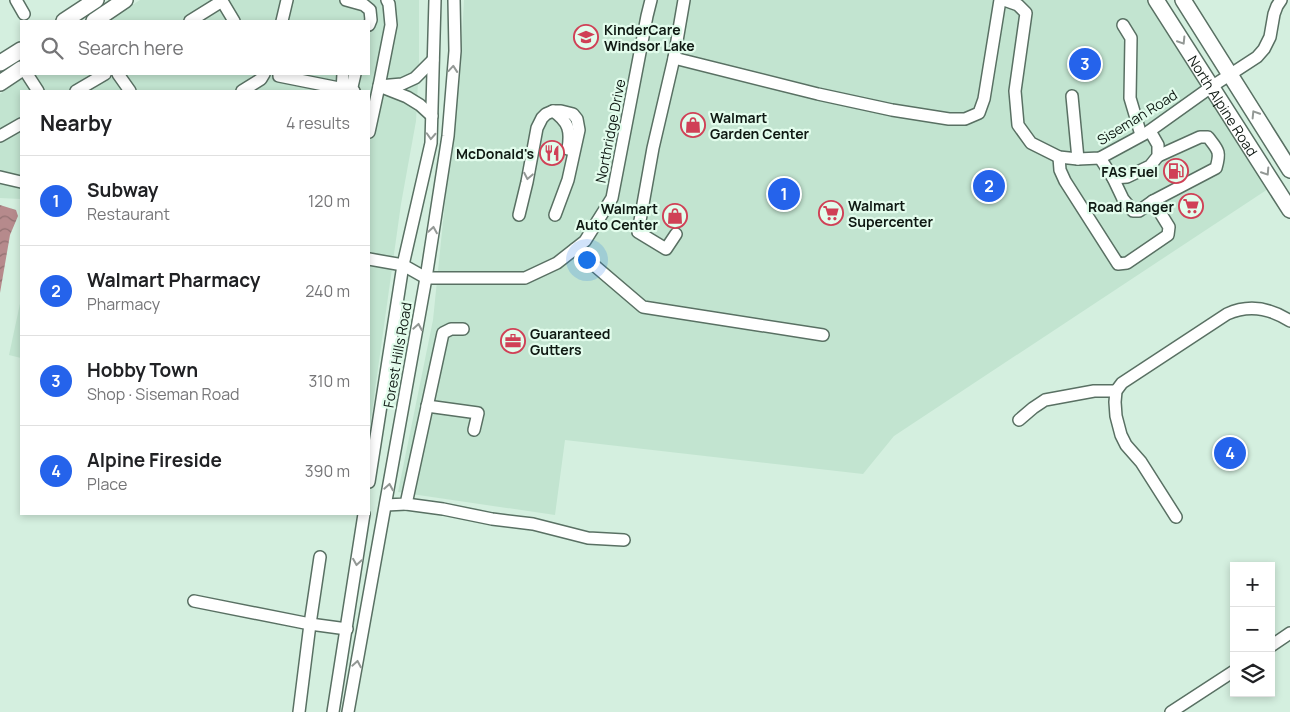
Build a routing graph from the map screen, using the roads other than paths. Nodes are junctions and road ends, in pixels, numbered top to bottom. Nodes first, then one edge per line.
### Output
1 (16, 0) edge
2 (96, 0) edge
3 (125, 0) edge
4 (222, 0) edge
5 (287, 0) edge
6 (346, 0) edge
7 (387, 0) edge
8 (436, 0) edge
9 (454, 0) edge
10 (651, 0) edge
11 (684, 0) edge
12 (1000, 0) edge
13 (1004, 0) edge
14 (1156, 0) edge
15 (1183, 0) edge
16 (1281, 0) edge
17 (24, 14) dead end
18 (66, 20) edge
19 (95, 20) edge
20 (192, 20) edge
21 (233, 20) edge
22 (282, 20) edge
23 (370, 20) edge
24 (1123, 24) dead end
25 (20, 51) edge
26 (674, 58) junction
27 (434, 60) junction
28 (0, 63) edge
29 (20, 70) edge
30 (28, 75) edge
31 (103, 75) edge
32 (119, 75) edge
33 (263, 75) edge
34 (279, 75) edge
35 (343, 75) edge
36 (354, 75) edge
37 (1230, 76) junction
38 (0, 83) edge
39 (1211, 87) junction
40 (37, 90) edge
41 (78, 90) edge
42 (129, 90) edge
43 (244, 90) edge
44 (347, 90) edge
45 (375, 93) edge
46 (1072, 96) dead end
47 (432, 116) junction
48 (20, 125) edge
49 (370, 126) edge
50 (1145, 133) junction
51 (0, 136) edge
52 (1158, 156) junction
53 (1059, 157) junction
54 (1100, 158) junction
55 (1078, 159) junction
56 (1290, 170) edge
57 (0, 177) edge
58 (1113, 178) junction
59 (20, 182) edge
60 (1153, 201) junction
61 (1290, 210) edge
62 (555, 214) dead end
63 (519, 216) dead end
64 (676, 234) dead end
65 (575, 249) junction
66 (370, 258) edge
67 (403, 265) junction
68 (426, 278) junction
69 (1290, 321) edge
70 (463, 329) dead end
71 (823, 334) dead end
72 (1116, 391) junction
73 (427, 406) junction
74 (1020, 420) dead end
75 (474, 430) dead end
76 (370, 476) edge
77 (406, 504) junction
78 (386, 505) junction
79 (364, 515) edge
80 (1176, 517) dead end
81 (624, 540) dead end
82 (320, 557) dead end
83 (194, 601) dead end
84 (310, 624) junction
85 (347, 629) junction
86 (1290, 634) edge
87 (1275, 643) edge
88 (1230, 674) edge
89 (299, 712) edge
90 (333, 712) edge
91 (348, 712) edge
92 (1171, 712) edge

1 - 17 street
2 - 18 main road
3 - 19 main road
4 - 20 street
4 - 21 street
5 - 22 street
6 - 23 street
7 - 45 street
8 - 27 street, Forest Hills Road
68 -> 9 street, Forest Hills Road
10 - 65 street, Northridge Drive
11 - 26 street
12 - 26 street
13 - 53 street, Siseman Road
14 -> 39 main road, North Alpine Road
15 - 37 main road, North Alpine Road
16 - 37 street, Siseman Road
24 - 50 street
25 - 28 main road
26 - 64 street
27 - 45 street
27 - 47 street, Forest Hills Road
29 - 38 main road
30 - 40 street
31 - 41 street
32 - 42 street
33 - 43 street
34 - 44 street
35 - 44 street
36 - 44 street
37 - 39 street, Siseman Road
56 -> 37 main road, North Alpine Road
39 - 50 street, Siseman Road
39 -> 61 main road, North Alpine Road
45 - 47 street
45 - 49 street
46 - 55 street
47 -> 67 street, Forest Hills Road
48 - 51 street
50 - 52 street
50 - 54 street, Siseman Road
52 - 58 street
52 - 60 street
53 - 55 street, Siseman Road
53 - 60 street
54 - 55 street, Siseman Road
54 - 58 street
57 - 59 street
58 - 60 street
62 -> 63 street
65 - 68 street, Northridge Drive
65 - 71 street
66 - 67 street
67 - 68 street
67 - 76 street, Forest Hills Road
78 -> 68 street, Forest Hills Road
69 - 72 street
70 - 73 street
72 - 74 street
72 - 80 street
73 - 75 street
73 - 77 street
77 - 78 street
77 - 81 street
91 -> 78 street, Forest Hills Road
79 -> 85 street
82 - 84 street
83 - 84 street
84 - 85 street
84 - 89 street
85 - 90 street
86 - 87 street
88 - 92 street

